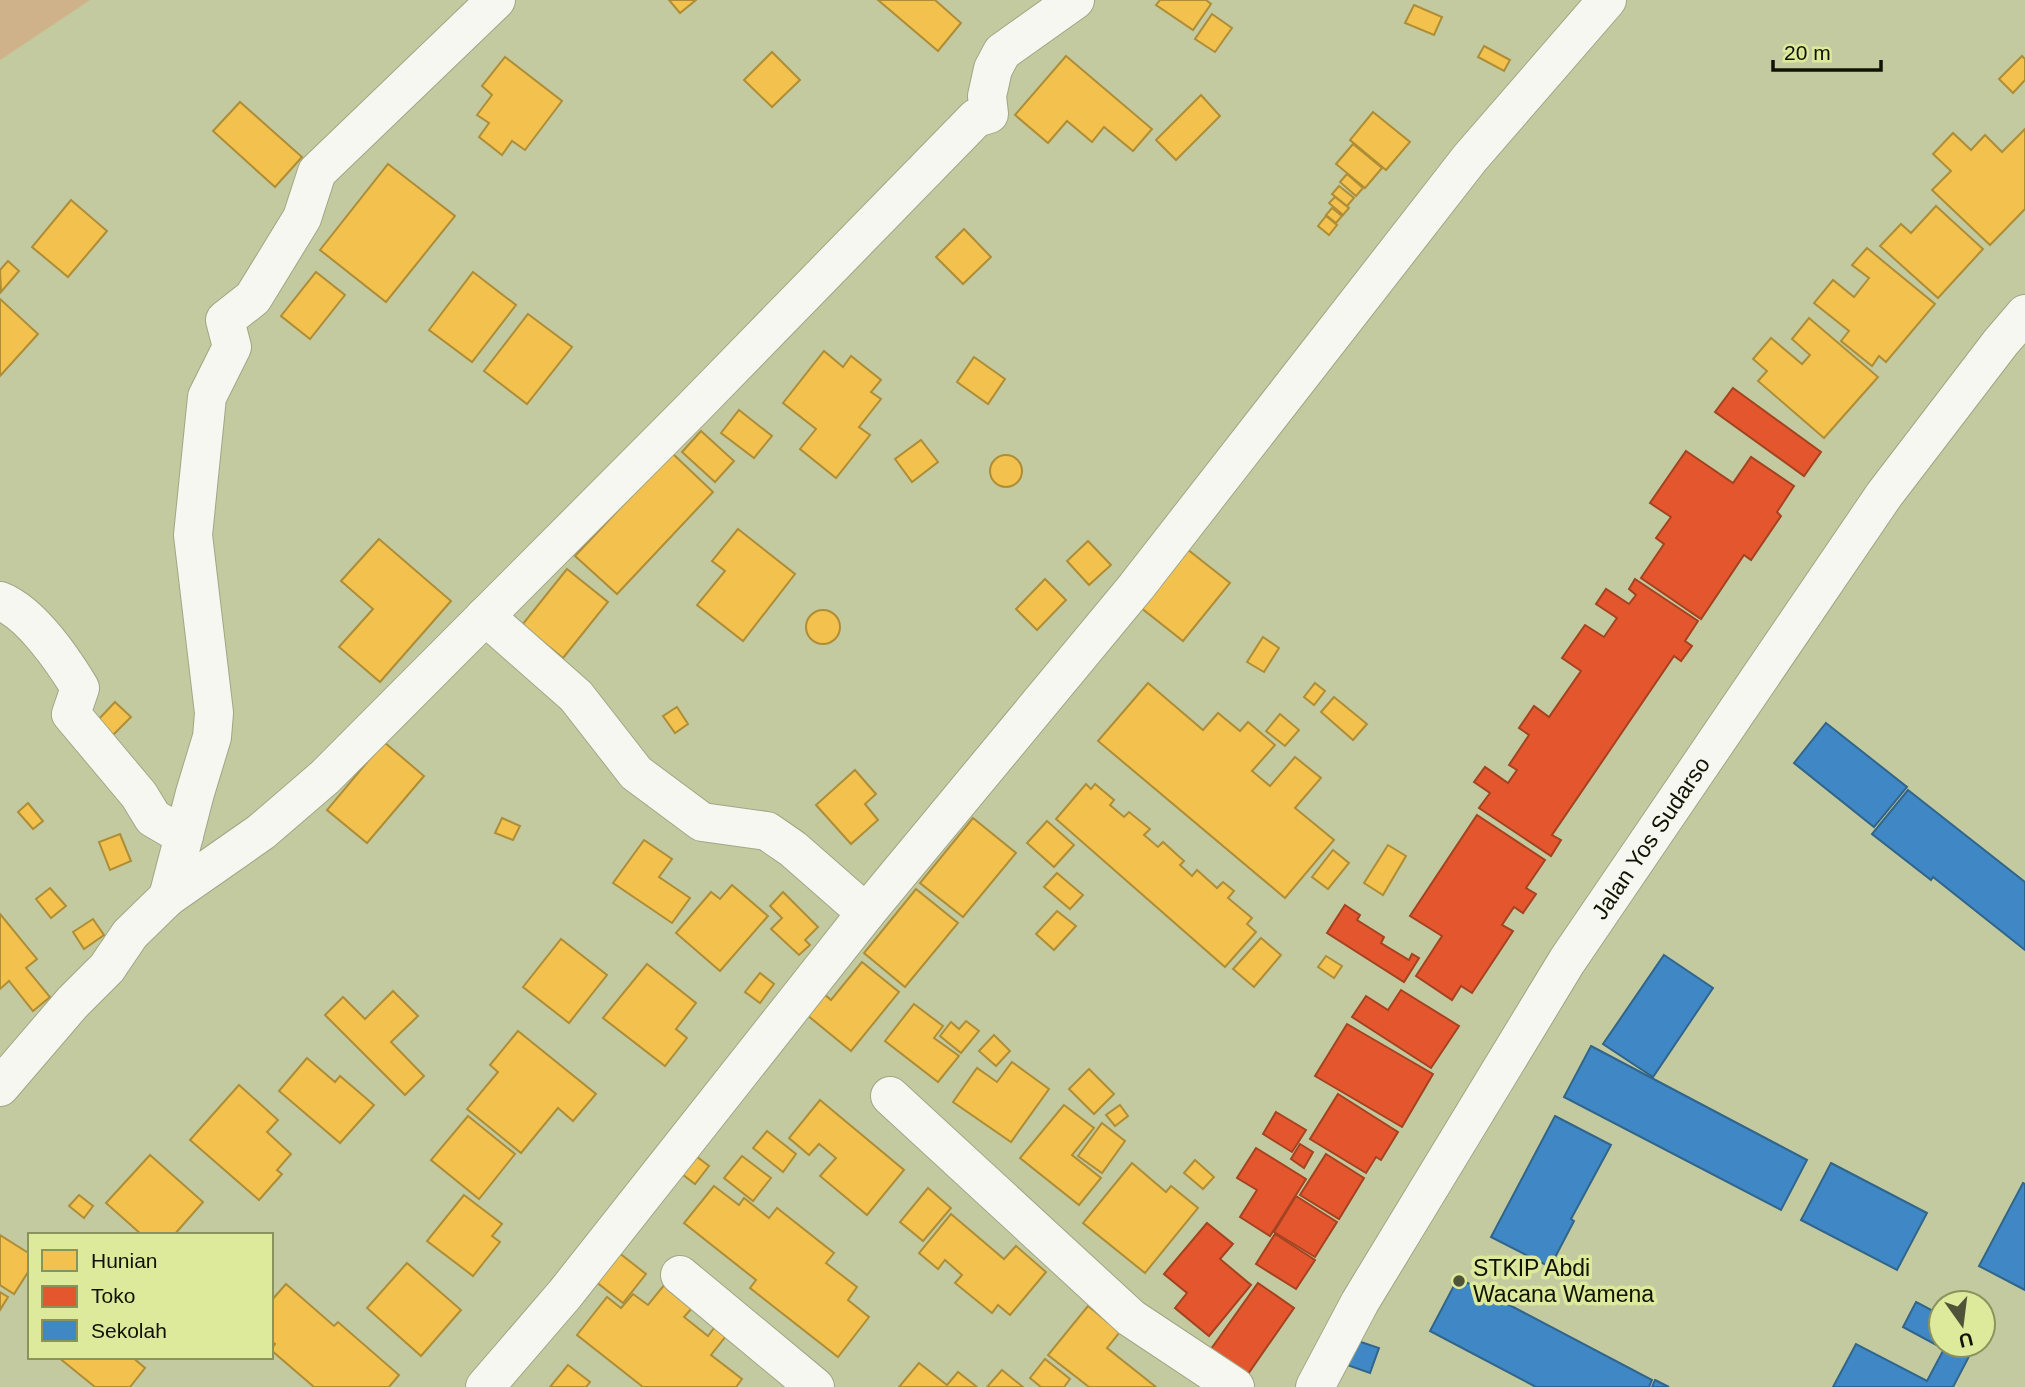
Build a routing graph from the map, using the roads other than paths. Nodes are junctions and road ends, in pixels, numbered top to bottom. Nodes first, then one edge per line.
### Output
1 (496, 0) edge
2 (1075, 0) edge
3 (1606, 0) edge
4 (2025, 314) edge
5 (0, 601) edge
6 (485, 616) junction
7 (184, 836) junction
8 (168, 897) junction
9 (866, 914) junction
10 (0, 1087) edge
11 (890, 1096) dead end
12 (680, 1275) dead end
13 (485, 1387) edge
14 (815, 1387) edge
15 (1236, 1387) edge
16 (1315, 1387) edge

1 - 7 street
2 - 6 street
3 - 9 street
4 - 16 street, Jalan Yos Sudarso
5 - 7 street
6 - 8 street
6 - 9 street
7 - 8 street
8 - 10 street
9 - 13 street
11 - 15 street
12 - 14 street

